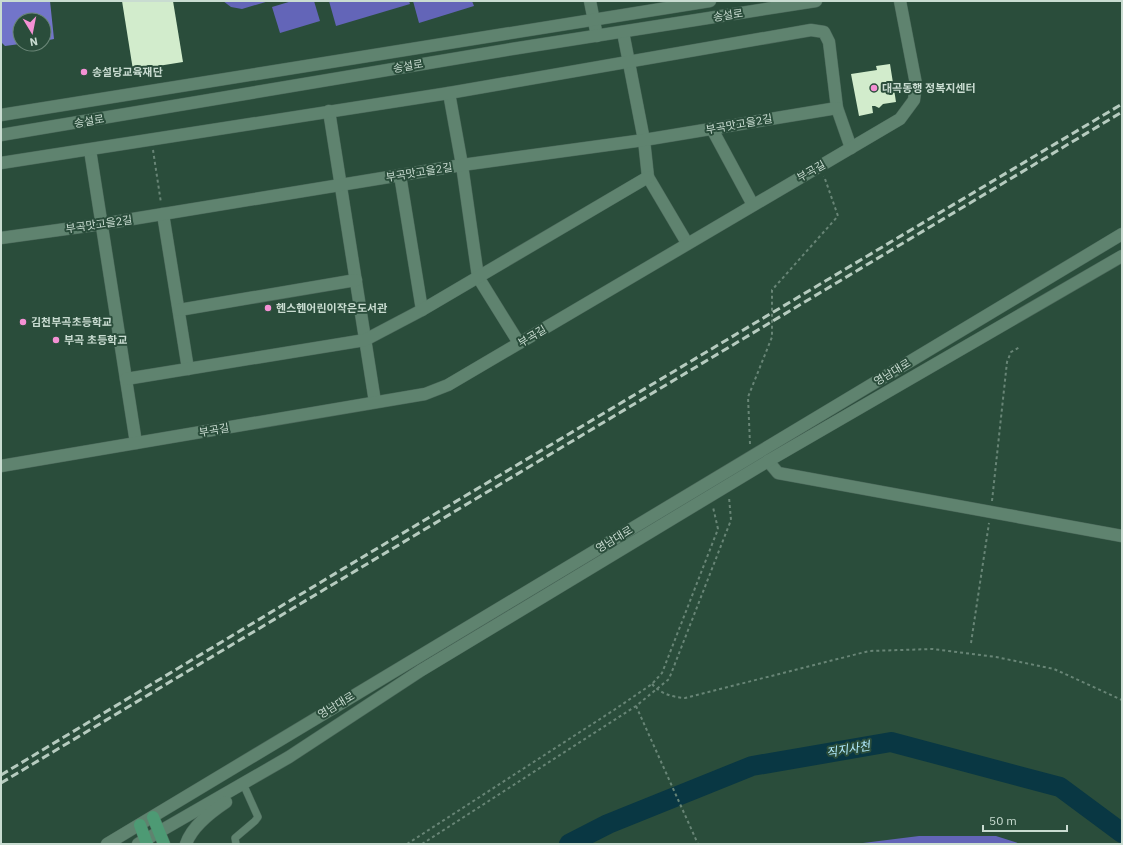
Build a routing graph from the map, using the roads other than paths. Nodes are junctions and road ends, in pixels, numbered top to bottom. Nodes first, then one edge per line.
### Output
1 (590, 1) edge
2 (710, 1) edge
3 (816, 1) edge
4 (900, 1) edge
5 (594, 19) junction
6 (622, 32) junction
7 (597, 36) junction
8 (628, 62) junction
9 (449, 93) junction
10 (837, 108) junction
11 (329, 111) junction
12 (1, 115) edge
13 (712, 129) junction
14 (1, 135) edge
15 (644, 140) junction
16 (851, 148) junction
17 (90, 150) junction
18 (1, 163) edge
19 (462, 165) junction
20 (400, 175) junction
21 (648, 177) junction
22 (341, 184) junction
23 (753, 205) junction
24 (163, 214) junction
25 (102, 224) junction
26 (1122, 234) edge
27 (1, 238) edge
28 (687, 243) junction
29 (1122, 256) edge
30 (478, 277) junction
31 (356, 280) junction
32 (179, 310) junction
33 (422, 310) junction
34 (365, 340) junction
35 (519, 343) junction
36 (188, 369) junction
37 (126, 379) junction
38 (375, 402) junction
39 (136, 443) junction
40 (768, 461) junction
41 (1, 466) edge
42 (1122, 536) edge
43 (289, 758) junction
44 (245, 788) junction
45 (154, 817) junction
46 (140, 825) junction
47 (159, 832) junction
48 (144, 842) edge
49 (107, 844) edge
50 (164, 844) edge
51 (186, 844) edge
52 (236, 844) edge

1 - 5 street
2 - 5 street, 송설로
3 - 6 street, 송설로
4 - 16 street, 부곡길
5 - 7 street
5 - 12 street, 송설로
6 - 7 street, 송설로
6 - 8 street
7 - 14 street, 송설로
8 - 9 street
8 - 10 street
8 - 15 street
9 - 11 street
9 - 19 street
10 - 13 street, 부곡맛고을2길
10 - 16 street
11 - 17 street
11 - 22 street
13 - 15 street, 부곡맛고을2길
13 - 23 street
15 - 19 street, 부곡맛고을2길
15 - 21 street
16 - 23 street, 부곡길
17 - 18 street
17 - 25 street
19 - 20 street, 부곡맛고을2길
19 - 30 street
20 - 22 street, 부곡맛고을2길
20 - 33 street
21 - 28 street
21 - 30 street
22 - 24 street, 부곡맛고을2길
22 - 31 street
23 - 28 street, 부곡길
24 - 25 street, 부곡맛고을2길
24 - 32 street
25 - 27 street, 부곡맛고을2길
25 - 37 street
26 - 45 street, 영남대로
28 - 35 street, 부곡길
29 - 40 street, 영남대로
30 - 33 street
30 - 35 street
31 - 32 street
31 - 34 street
32 - 36 street
33 - 34 street
34 - 36 street
34 - 38 street
35 - 38 street, 부곡길
36 - 37 street
37 - 39 street
38 - 39 street, 부곡길
39 - 41 street, 부곡길
40 - 42 street
40 - 43 street, 영남대로
43 - 44 street
43 - 47 street, 영남대로
44 - 51 street
44 - 52 lane
45 - 46 street, 영남대로
45 - 47 highway
46 - 48 highway
46 - 49 street, 영남대로
47 - 48 street, 영남대로
47 - 50 highway

